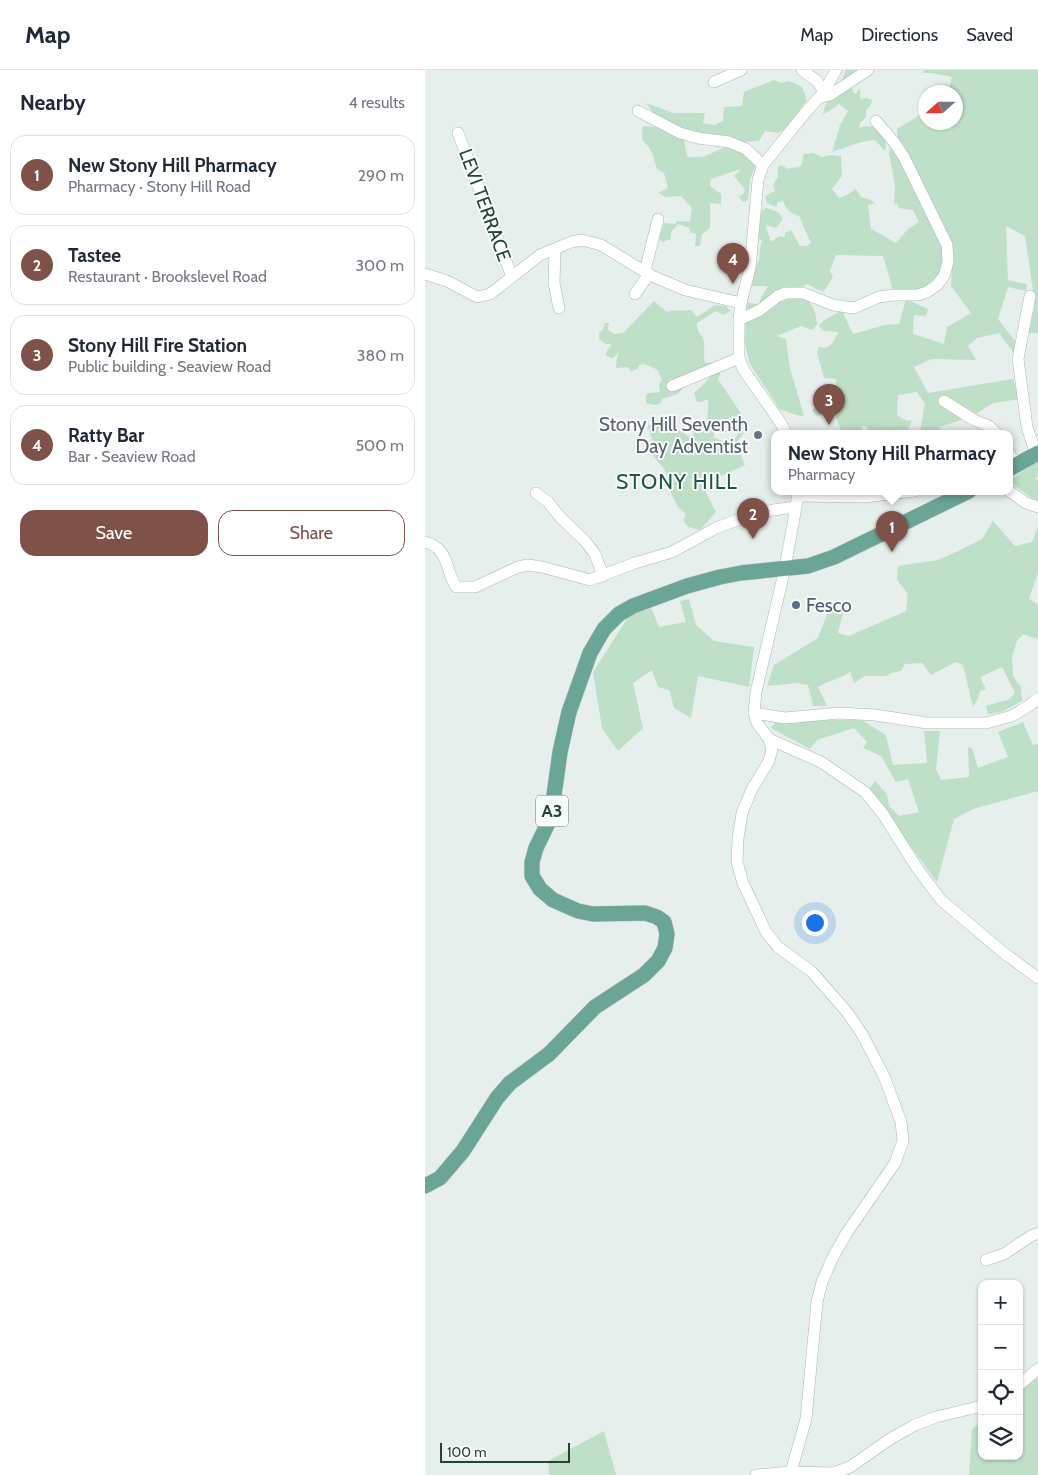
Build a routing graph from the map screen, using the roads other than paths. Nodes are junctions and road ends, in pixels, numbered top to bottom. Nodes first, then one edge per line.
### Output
1 (741, 70) edge
2 (802, 70) edge
3 (836, 70) edge
4 (868, 70) edge
5 (714, 82) dead end
6 (821, 95) junction
7 (638, 111) dead end
8 (876, 121) dead end
9 (458, 133) dead end
10 (763, 165) junction
11 (658, 219) dead end
12 (555, 249) junction
13 (647, 273) junction
14 (425, 274) edge
15 (512, 277) junction
16 (635, 294) dead end
17 (1030, 296) dead end
18 (741, 303) junction
19 (559, 308) dead end
20 (739, 320) junction
21 (739, 358) junction
22 (673, 386) dead end
23 (944, 401) dead end
24 (784, 430) edge
25 (993, 430) edge
26 (1037, 453) edge
27 (1013, 462) edge
28 (536, 493) dead end
29 (1013, 493) edge
30 (881, 495) edge
31 (961, 495) edge
32 (797, 498) edge
33 (1038, 506) edge
34 (425, 542) edge
35 (785, 568) junction
36 (603, 576) junction
37 (1038, 698) edge
38 (753, 713) junction
39 (769, 739) junction
40 (1038, 978) edge
41 (425, 1186) edge
42 (1038, 1233) edge
43 (986, 1260) dead end
44 (1038, 1369) edge
45 (1023, 1382) edge
46 (978, 1407) edge
47 (786, 1473) edge
48 (756, 1475) edge

1 - 5 street
2 - 6 street
3 - 6 street
4 - 6 street
6 - 10 street
7 - 10 street
8 - 20 street
9 - 15 street, LEVI TERRACE
10 - 18 street
11 - 13 street
12 - 13 street
12 - 15 street
12 - 19 street
13 - 16 street
13 - 18 street
14 - 15 street
17 - 26 street
18 - 20 street
20 - 21 street
21 - 22 street
21 - 24 street
23 - 25 street
26 - 27 main road
28 - 36 street
29 - 33 street
30 - 32 street
31 - 35 main road, A3
32 - 35 street
32 - 36 street
34 - 36 street
35 - 38 street
35 - 41 main road, A3
37 - 38 street
38 - 39 street
39 - 40 street
39 - 47 street
42 - 43 street
44 - 45 street
46 - 47 street
47 - 48 street

